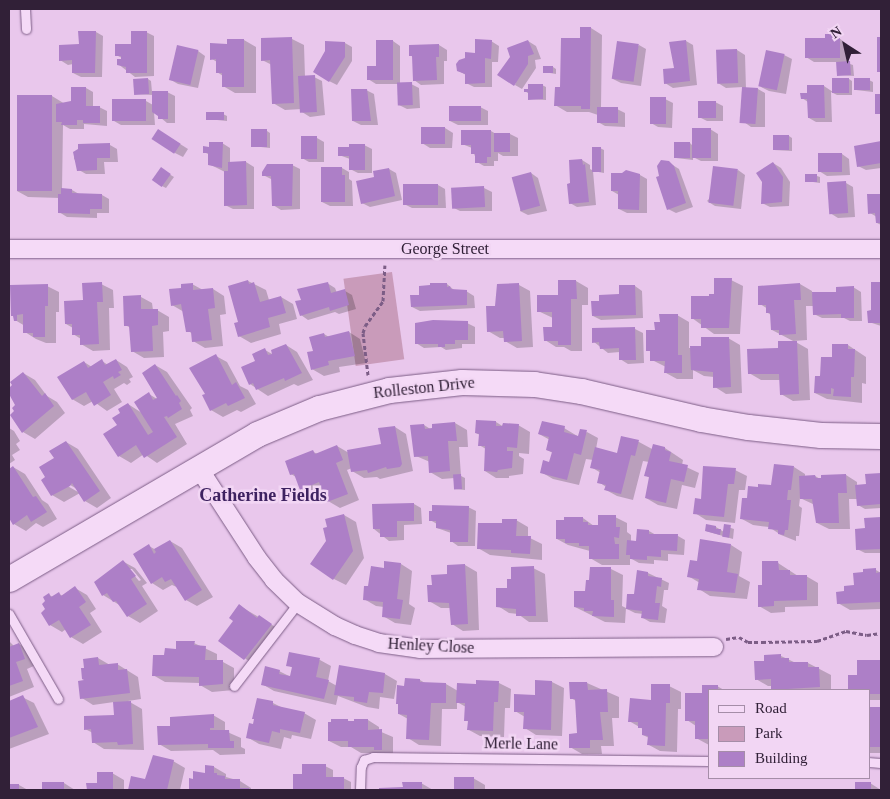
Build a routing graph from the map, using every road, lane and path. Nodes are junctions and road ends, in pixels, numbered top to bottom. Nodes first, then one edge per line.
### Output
1 (25, 9) edge
2 (26, 29) dead end
3 (385, 248) junction
4 (881, 248) edge
5 (9, 249) edge
6 (368, 375) dead end
7 (881, 436) edge
8 (198, 467) junction
9 (9, 579) edge
10 (298, 603) junction
11 (9, 614) edge
12 (881, 633) edge
13 (720, 643) joint
14 (234, 686) dead end
15 (58, 699) dead end
16 (708, 761) edge
17 (360, 790) edge

1 - 2 lane
3 - 4 street, George Street
3 - 5 street, George Street
3 - 6 path
7 - 8 main road, Rolleston Drive
8 - 9 main road, Rolleston Drive
8 - 10 street, Henley Close
10 - 13 street, Henley Close
10 - 14 lane
11 - 15 lane
12 - 13 path
16 - 17 lane, Merle Lane

